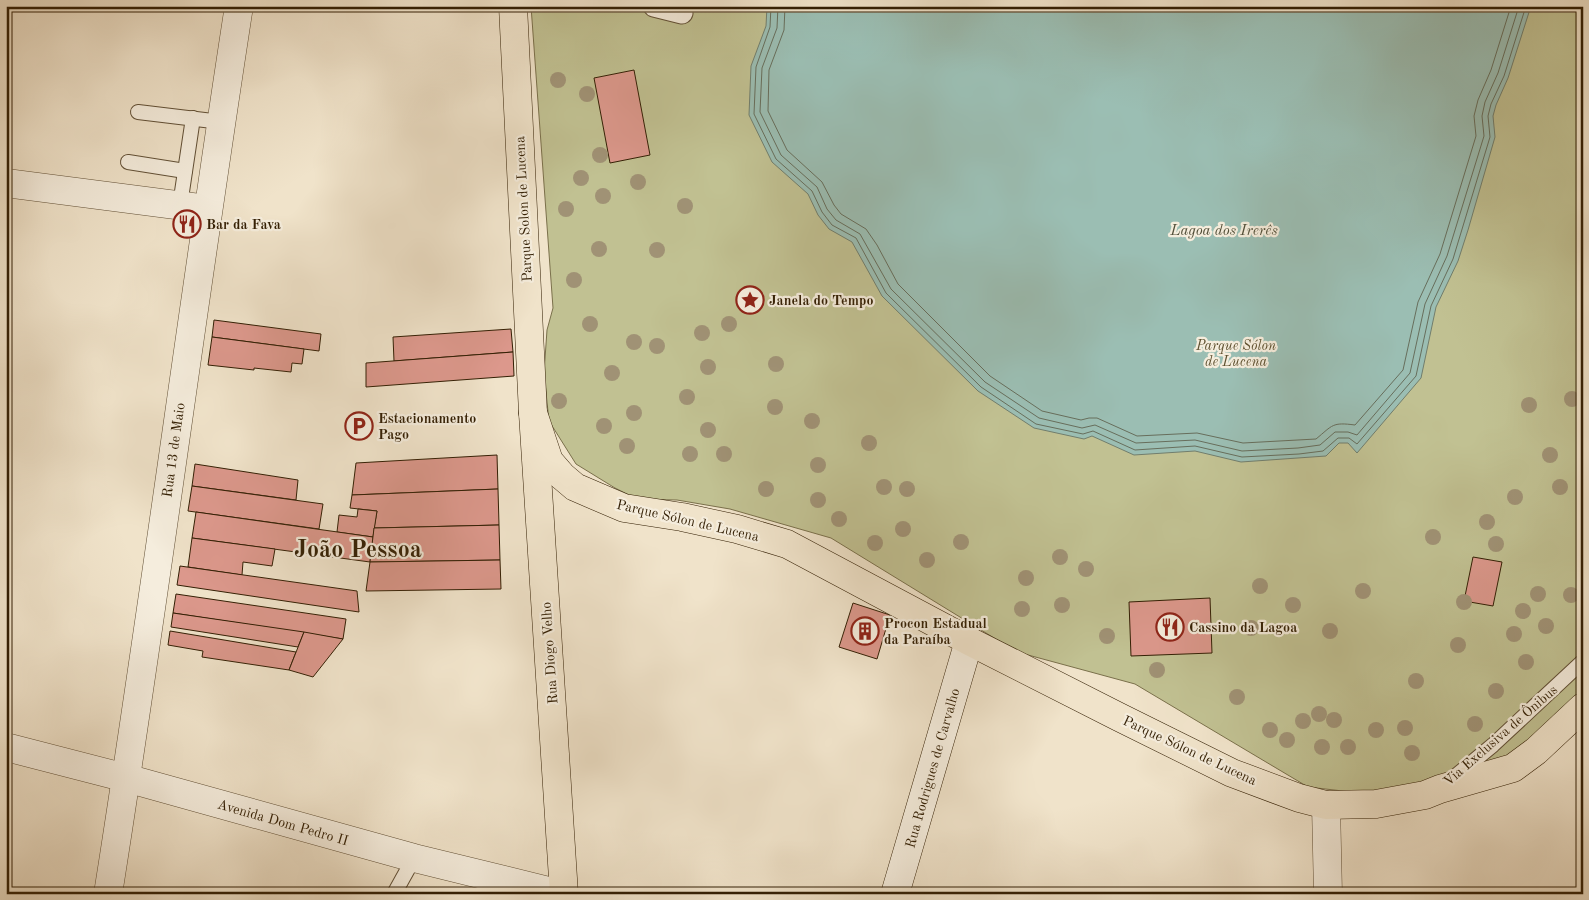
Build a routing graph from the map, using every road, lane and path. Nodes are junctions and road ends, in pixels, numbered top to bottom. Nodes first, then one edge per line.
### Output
1 (239, 6) edge
2 (513, 6) edge
3 (654, 6) edge
4 (682, 13) dead end
5 (138, 112) dead end
6 (193, 118) junction
7 (221, 122) junction
8 (128, 162) dead end
9 (185, 171) junction
10 (6, 183) edge
11 (180, 205) junction
12 (208, 208) junction
13 (533, 412) junction
14 (969, 641) junction
15 (1583, 661) edge
16 (1583, 707) edge
17 (6, 747) edge
18 (126, 778) junction
19 (1440, 789) junction
20 (1326, 805) junction
21 (414, 858) junction
22 (108, 894) edge
23 (394, 894) edge
24 (563, 894) edge
25 (894, 894) edge
26 (1328, 894) edge

1 - 7 street, Rua 13 de Maio
2 - 13 main road, Parque Solon de Lucena
3 - 4 street
5 - 6 lane
6 - 7 lane
6 - 9 lane
7 - 12 street, Rua 13 de Maio
8 - 9 lane
9 - 11 lane
10 - 11 street
11 - 12 street
12 - 18 street, Rua 13 de Maio
13 - 14 main road, Parque Sólon de Lucena
13 - 24 main road, Rua Diogo Velho
14 - 20 main road, Parque Sólon de Lucena
14 - 25 street, Rua Rodrigues de Carvalho
15 - 19 lane, Via Exclusiva de Ônibus
16 - 19 main road, Parque Sólon de Lucena
17 - 18 street, Avenida Dom Pedro II
18 - 21 street, Avenida Dom Pedro II
18 - 22 street, Rua 13 de Maio
19 - 20 main road, Parque Sólon de Lucena
20 - 26 street
21 - 23 lane
21 - 24 street, Avenida Dom Pedro II

